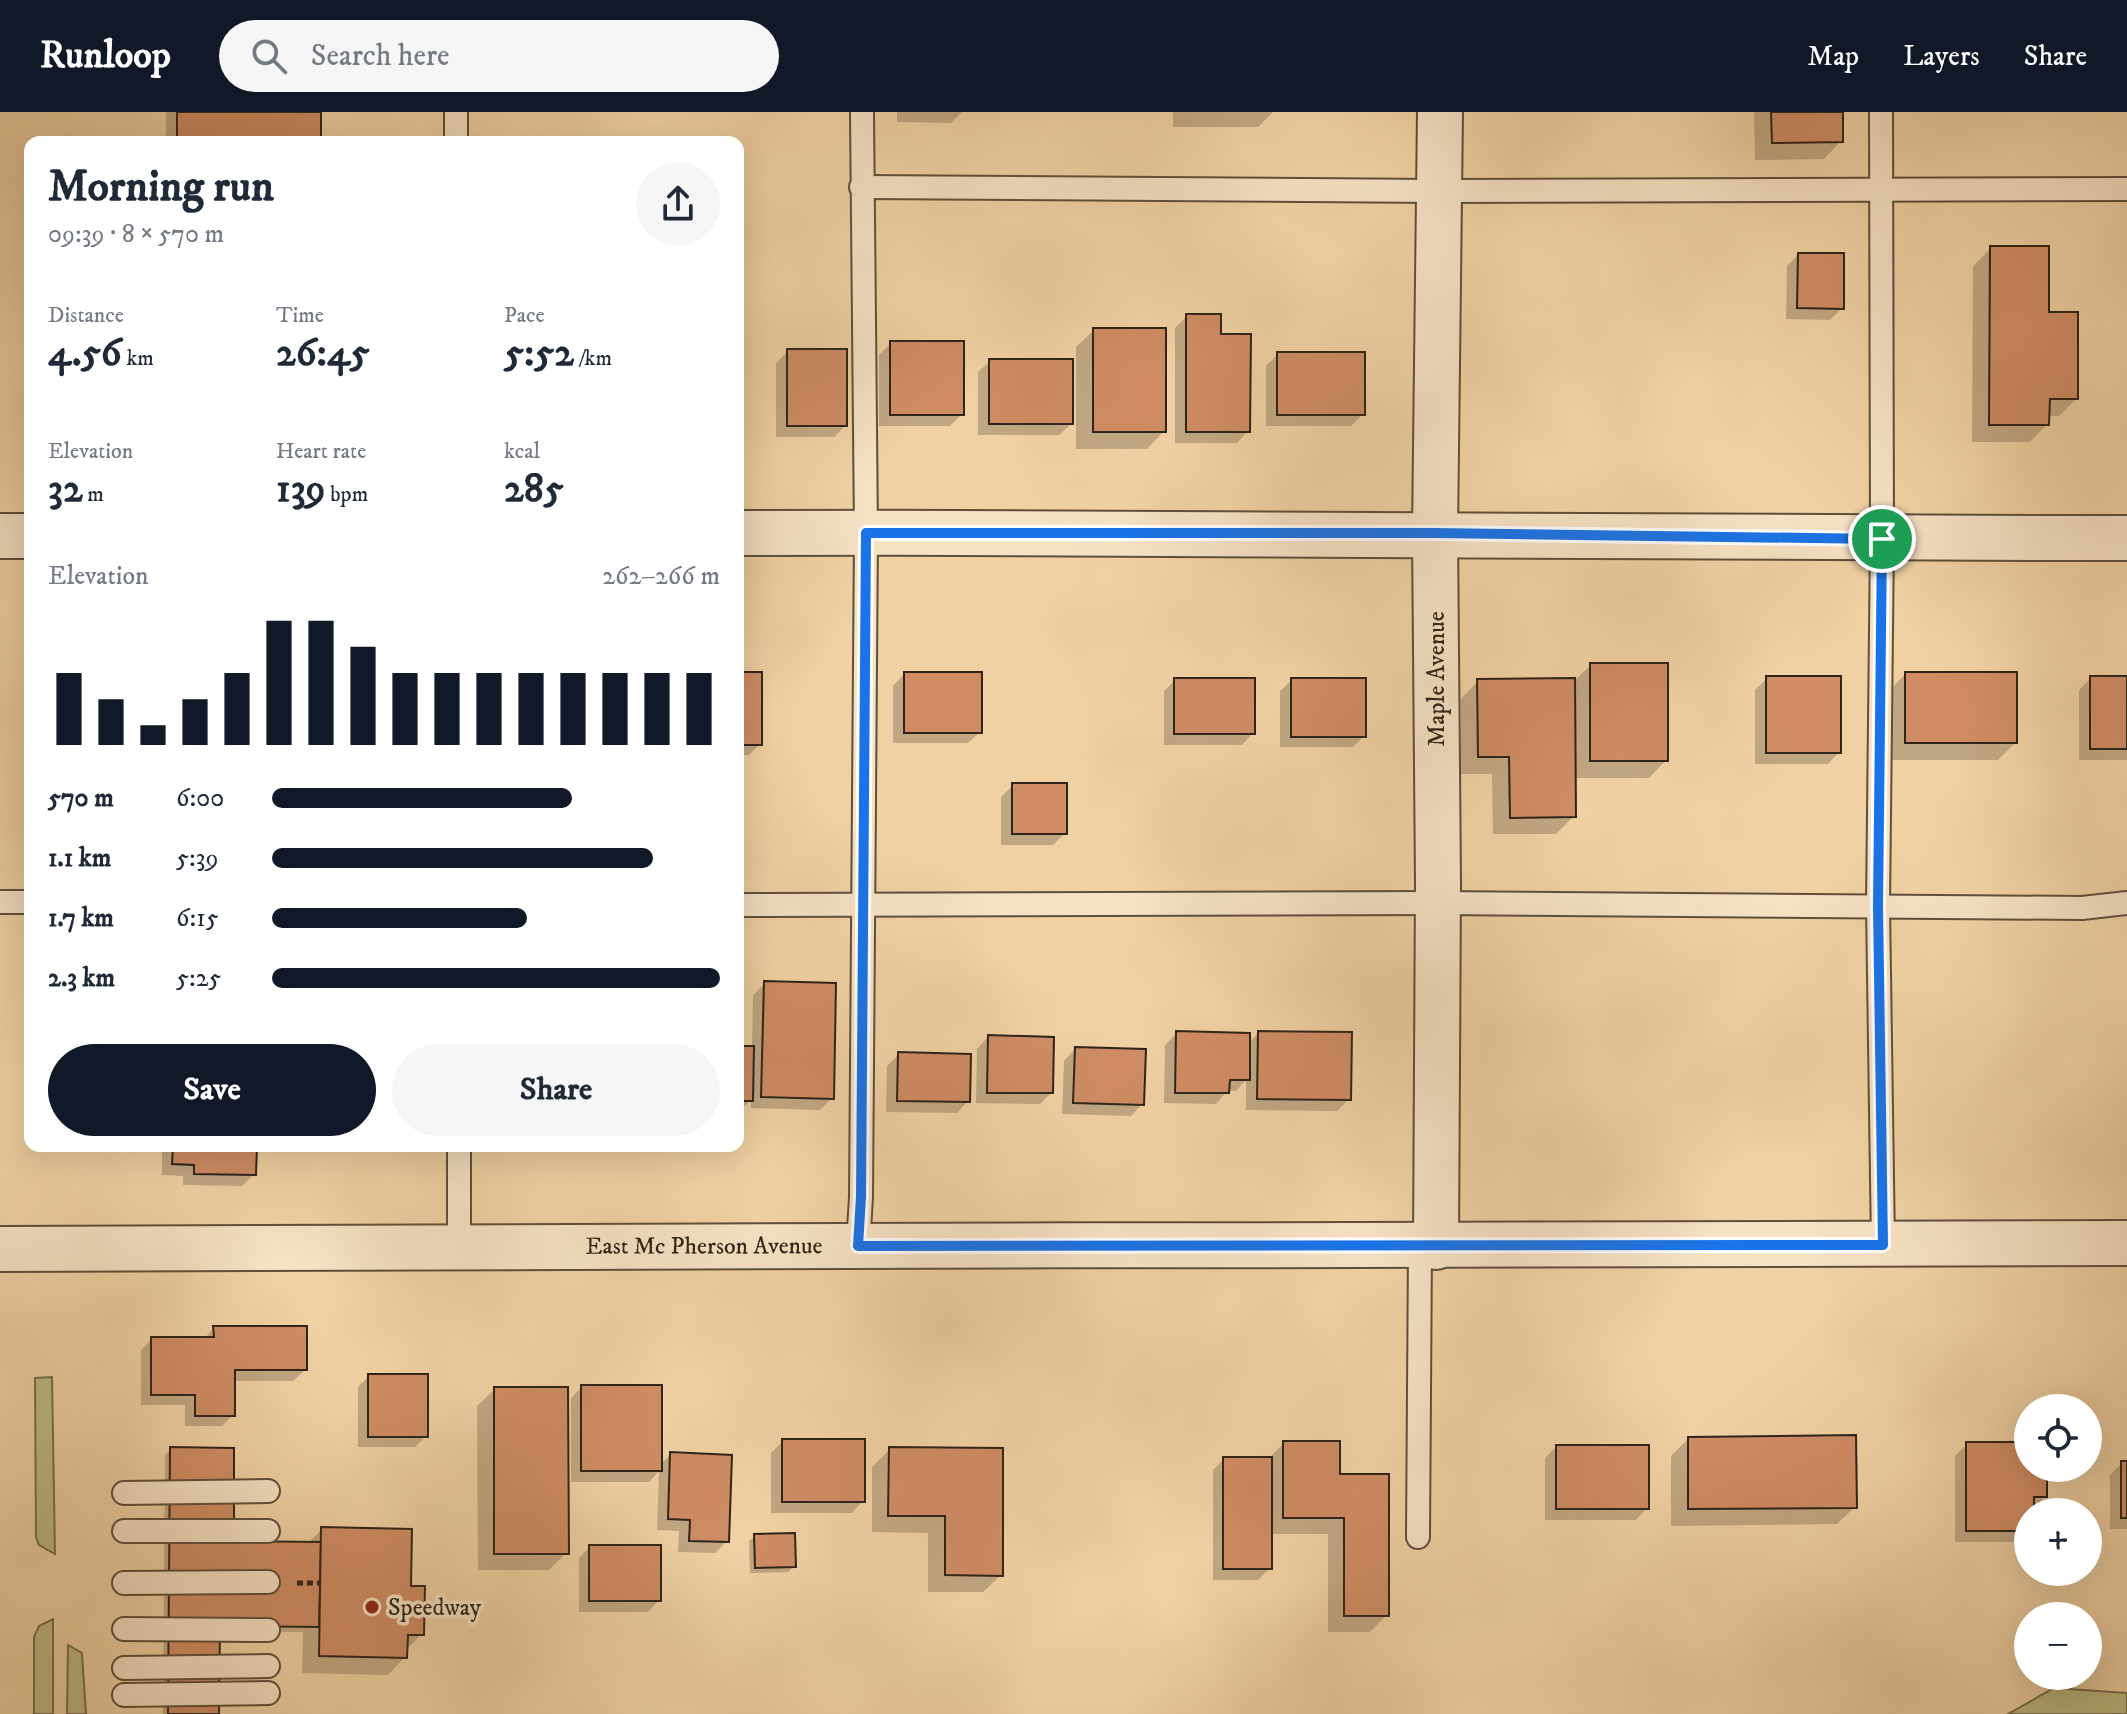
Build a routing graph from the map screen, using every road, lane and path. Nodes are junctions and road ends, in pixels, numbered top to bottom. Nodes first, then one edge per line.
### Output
1 (456, 112) edge
2 (862, 112) edge
3 (1440, 112) edge
4 (1881, 112) edge
5 (456, 136) edge
6 (861, 187) junction
7 (1882, 189) junction
8 (2127, 189) edge
9 (1439, 191) junction
10 (744, 533) edge
11 (866, 533) junction
12 (1435, 533) junction
13 (0, 536) edge
14 (24, 536) edge
15 (2127, 538) edge
16 (1882, 539) junction
17 (0, 902) edge
18 (24, 902) edge
19 (1438, 903) junction
20 (2127, 903) edge
21 (863, 904) junction
22 (744, 905) edge
23 (1878, 906) junction
24 (459, 1152) edge
25 (2127, 1243) edge
26 (459, 1245) junction
27 (1883, 1245) junction
28 (858, 1246) junction
29 (1428, 1247) junction
30 (0, 1249) edge
31 (268, 1491) dead end
32 (124, 1493) dead end
33 (124, 1531) dead end
34 (268, 1531) dead end
35 (1418, 1537) dead end
36 (268, 1582) dead end
37 (124, 1583) dead end
38 (124, 1629) dead end
39 (268, 1630) dead end
40 (268, 1666) dead end
41 (124, 1668) dead end
42 (268, 1693) dead end
43 (124, 1695) dead end

1 - 5 lane
2 - 6 lane
3 - 9 street, Maple Avenue
4 - 7 lane
6 - 9 lane
6 - 11 lane
7 - 8 lane
7 - 9 lane
7 - 16 lane
9 - 12 street, Maple Avenue
10 - 11 street
11 - 12 street
11 - 21 lane
12 - 16 street
12 - 19 street, Maple Avenue
13 - 14 street
15 - 16 street
16 - 23 lane
17 - 18 lane
19 - 21 lane
19 - 23 lane
19 - 29 street, Maple Avenue
20 - 23 lane
21 - 22 lane
21 - 28 lane
23 - 27 lane
24 - 26 lane
25 - 27 street, East Mc Pherson Avenue
26 - 28 street, East Mc Pherson Avenue
26 - 30 street, East Mc Pherson Avenue
27 - 29 street, East Mc Pherson Avenue
28 - 29 street, East Mc Pherson Avenue
29 - 35 lane
31 - 32 lane
33 - 34 lane
36 - 37 lane
38 - 39 lane
40 - 41 lane
42 - 43 lane

